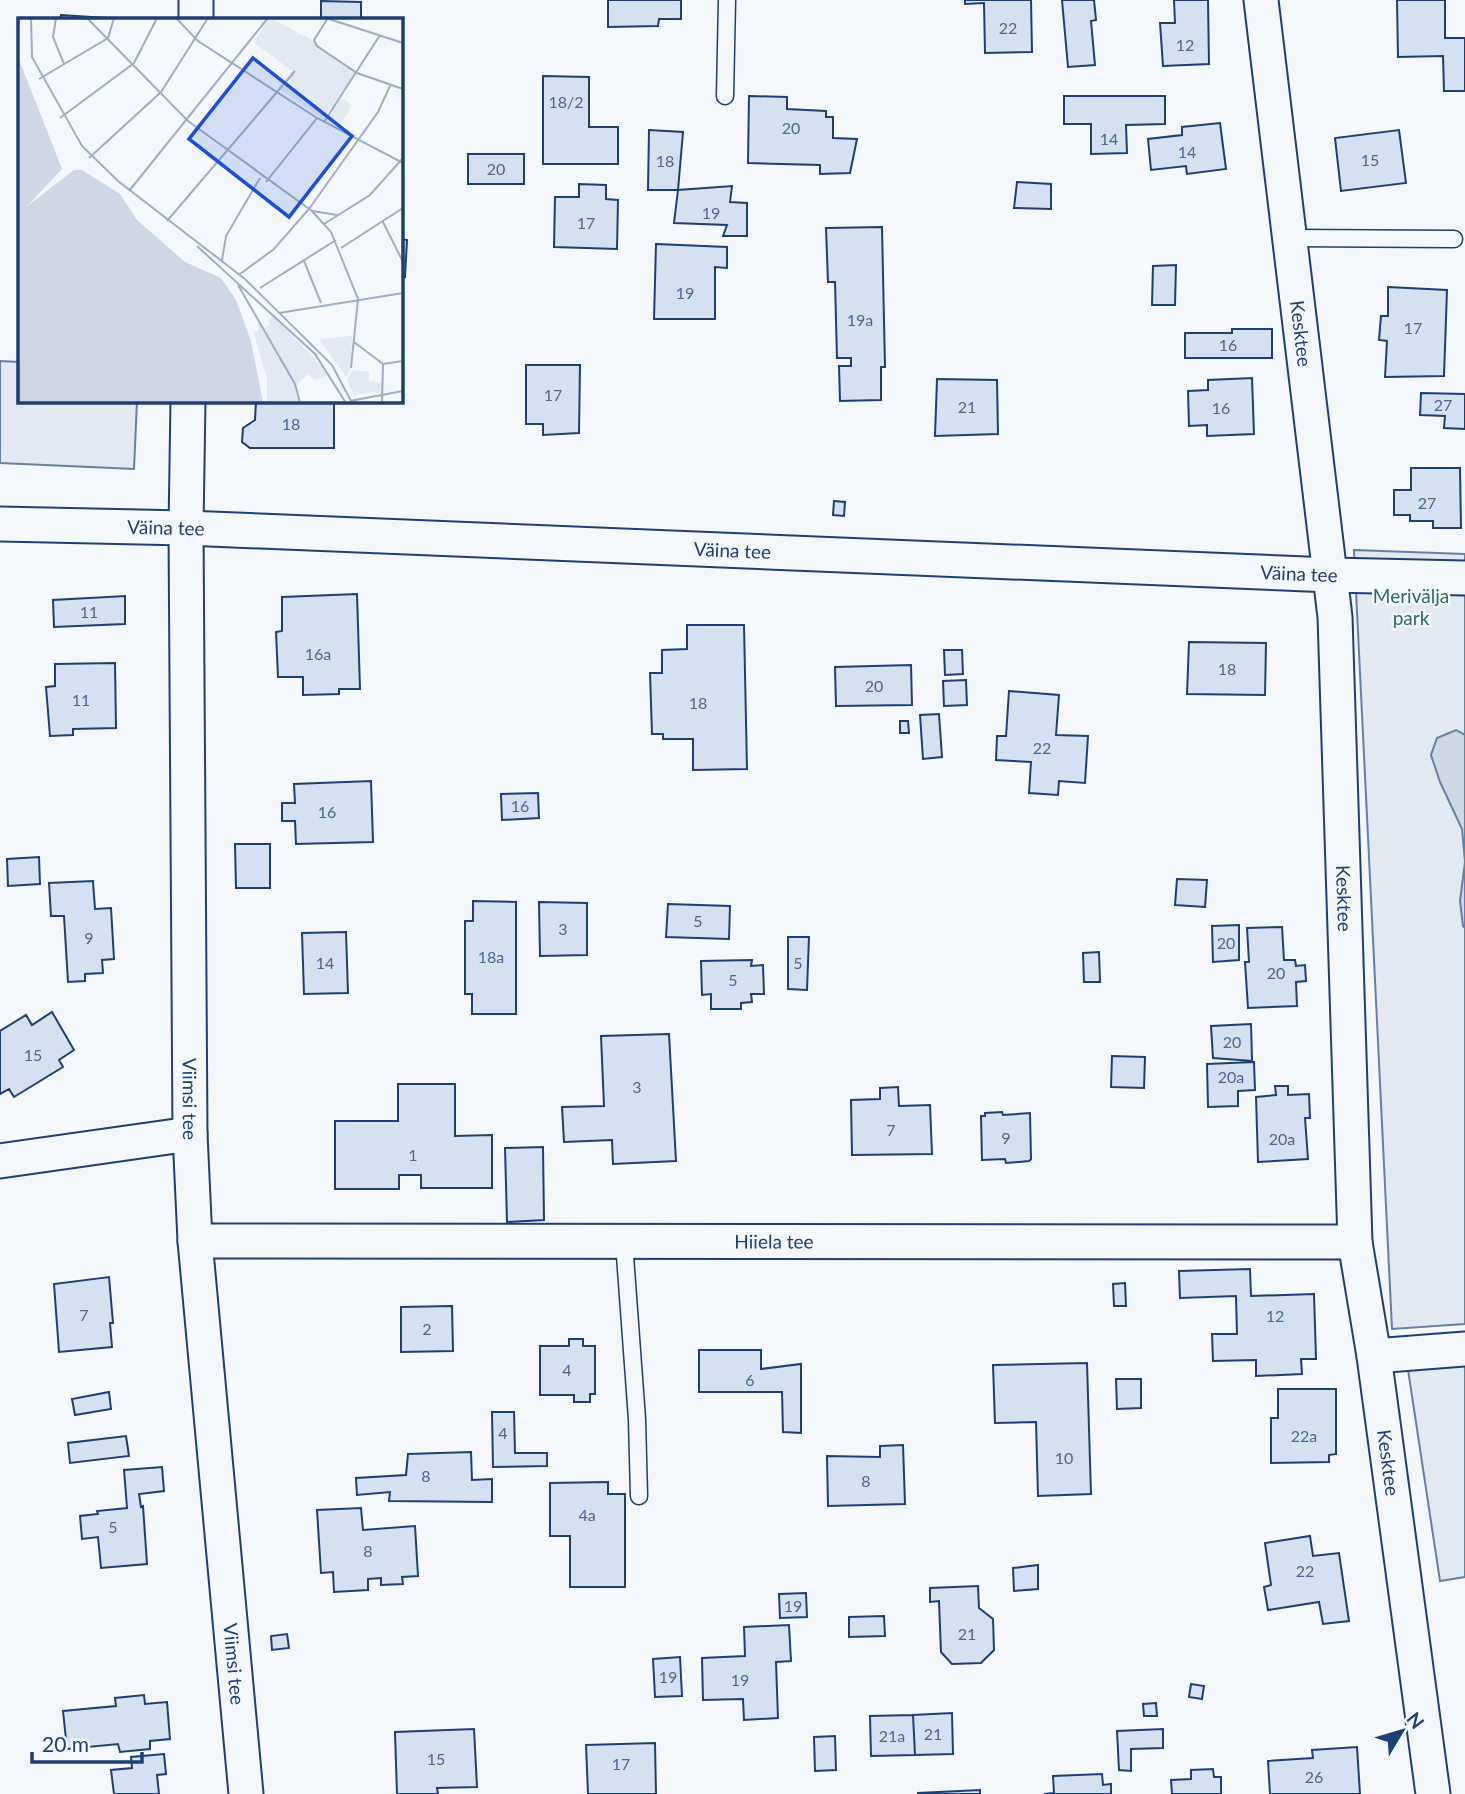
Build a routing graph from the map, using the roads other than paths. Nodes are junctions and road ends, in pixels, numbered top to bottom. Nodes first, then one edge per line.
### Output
1 (196, 0) edge
2 (727, 0) edge
3 (1261, 0) edge
4 (195, 18) edge
5 (725, 96) dead end
6 (1291, 238) junction
7 (1454, 239) dead end
8 (188, 402) edge
9 (0, 524) edge
10 (186, 528) junction
11 (1331, 575) junction
12 (1465, 578) edge
13 (190, 1134) junction
14 (0, 1161) edge
15 (195, 1241) junction
16 (624, 1241) junction
17 (1355, 1242) junction
18 (1465, 1349) edge
19 (1374, 1356) junction
20 (639, 1496) dead end
21 (246, 1794) edge
22 (1433, 1794) edge

1 - 4 street
2 - 5 lane
3 - 6 street, Kesktee
6 - 7 lane
6 - 11 street, Kesktee
8 - 10 street, Viimsi tee
9 - 10 street, Väina tee
10 - 11 street, Väina tee
10 - 13 street, Viimsi tee
11 - 12 street, Väina tee
11 - 17 street, Kesktee
13 - 14 street
13 - 15 street, Viimsi tee
15 - 16 street, Hiiela tee
15 - 21 street, Viimsi tee
16 - 17 street, Hiiela tee
16 - 20 lane
17 - 19 street, Kesktee
18 - 19 street
19 - 22 street, Kesktee

